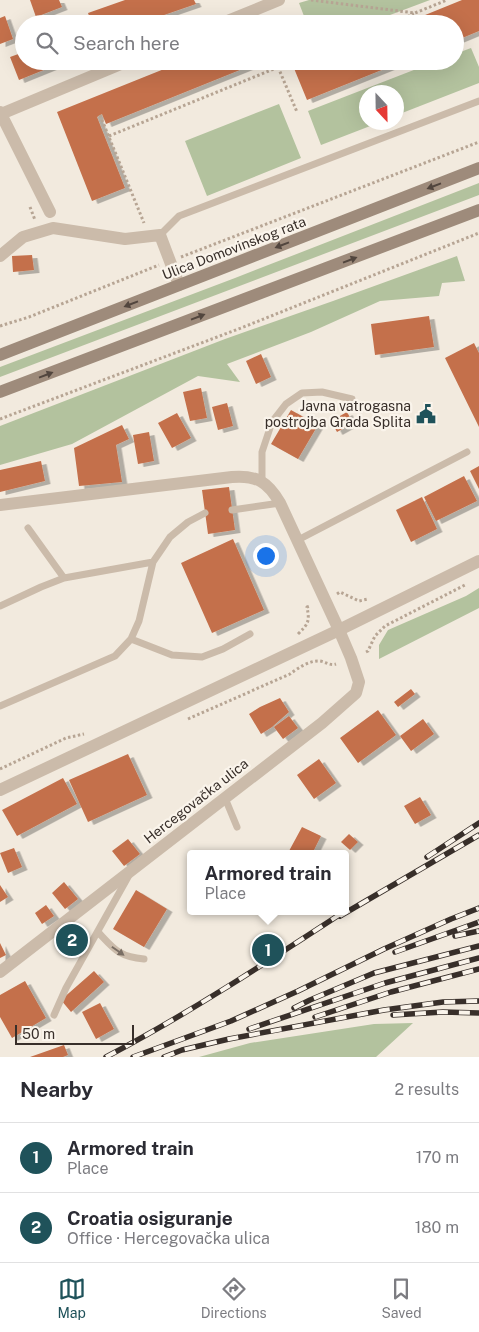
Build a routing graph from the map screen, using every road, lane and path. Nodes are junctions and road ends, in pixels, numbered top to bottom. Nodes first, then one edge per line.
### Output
1 (279, 0) edge
2 (311, 0) edge
3 (447, 0) edge
4 (415, 14) joint
5 (242, 15) edge
6 (106, 70) edge
7 (271, 70) edge
8 (279, 70) edge
9 (479, 101) edge
10 (297, 112) dead end
11 (1, 113) edge
12 (100, 115) dead end
13 (109, 136) junction
14 (479, 142) edge
15 (479, 168) edge
16 (479, 210) edge
17 (50, 212) dead end
18 (479, 233) edge
19 (155, 235) junction
20 (0, 256) edge
21 (171, 261) junction
22 (179, 285) junction
23 (0, 326) edge
24 (0, 355) edge
25 (0, 392) edge
26 (352, 399) dead end
27 (0, 419) edge
28 (467, 452) dead end
29 (262, 482) junction
30 (280, 503) junction
31 (0, 505) edge
32 (232, 510) dead end
33 (205, 513) dead end
34 (28, 528) dead end
35 (296, 540) junction
36 (479, 561) edge
37 (153, 562) junction
38 (64, 578) junction
39 (470, 583) dead end
40 (0, 606) edge
41 (339, 630) junction
42 (250, 634) dead end
43 (131, 640) junction
44 (366, 652) dead end
45 (336, 664) dead end
46 (0, 706) edge
47 (184, 720) dead end
48 (0, 790) edge
49 (225, 798) junction
50 (237, 828) dead end
51 (132, 870) junction
52 (98, 932) junction
53 (144, 959) dead end
54 (0, 972) edge
55 (54, 1015) dead end

1 - 5 street
2 - 4 path
3 - 4 path
6 - 11 street
7 - 13 path
8 - 10 path
9 - 19 lane
11 - 17 street
12 - 13 path
13 - 19 path
14 - 21 path
15 -> 22 main road, Ulica Domovinskog rata
25 -> 16 main road
18 - 27 path
19 - 20 street
19 - 21 street
21 - 22 street
21 - 23 path
22 -> 24 main road, Ulica Domovinskog rata
26 - 29 lane
28 - 35 lane
29 - 30 street, Hercegovačka ulica
29 - 31 street
30 - 32 lane
30 - 35 street, Hercegovačka ulica
33 - 37 lane
34 - 38 lane
35 - 41 street, Hercegovačka ulica
36 - 41 street
37 - 38 lane
37 - 43 lane
38 - 40 lane
39 - 44 path
41 - 48 street
41 - 49 street, Hercegovačka ulica
42 - 43 lane
43 - 46 lane
45 - 47 path
49 - 50 lane
49 - 51 street, Hercegovačka ulica
51 - 52 lane
51 - 54 street, Hercegovačka ulica
52 -> 53 lane
52 - 55 lane

